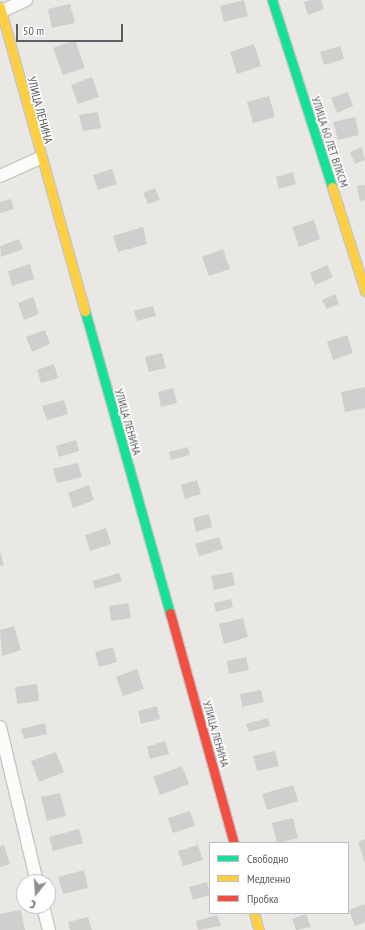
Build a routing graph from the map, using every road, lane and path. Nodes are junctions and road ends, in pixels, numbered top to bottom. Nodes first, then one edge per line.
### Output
1 (26, 0) edge
2 (272, 0) edge
3 (0, 10) edge
4 (40, 158) junction
5 (0, 176) edge
6 (365, 291) edge
7 (0, 727) edge
8 (234, 842) edge
9 (35, 874) edge
10 (45, 914) edge
11 (254, 914) edge
12 (48, 930) edge
13 (259, 930) edge

1 - 3 street
2 - 6 street, УЛИЦА 60 ЛЕТ ВЛКСМ
3 - 4 street, УЛИЦА ЛЕНИНА
4 - 5 street
4 - 8 street, УЛИЦА ЛЕНИНА
7 - 9 street
10 - 12 street
11 - 13 street

